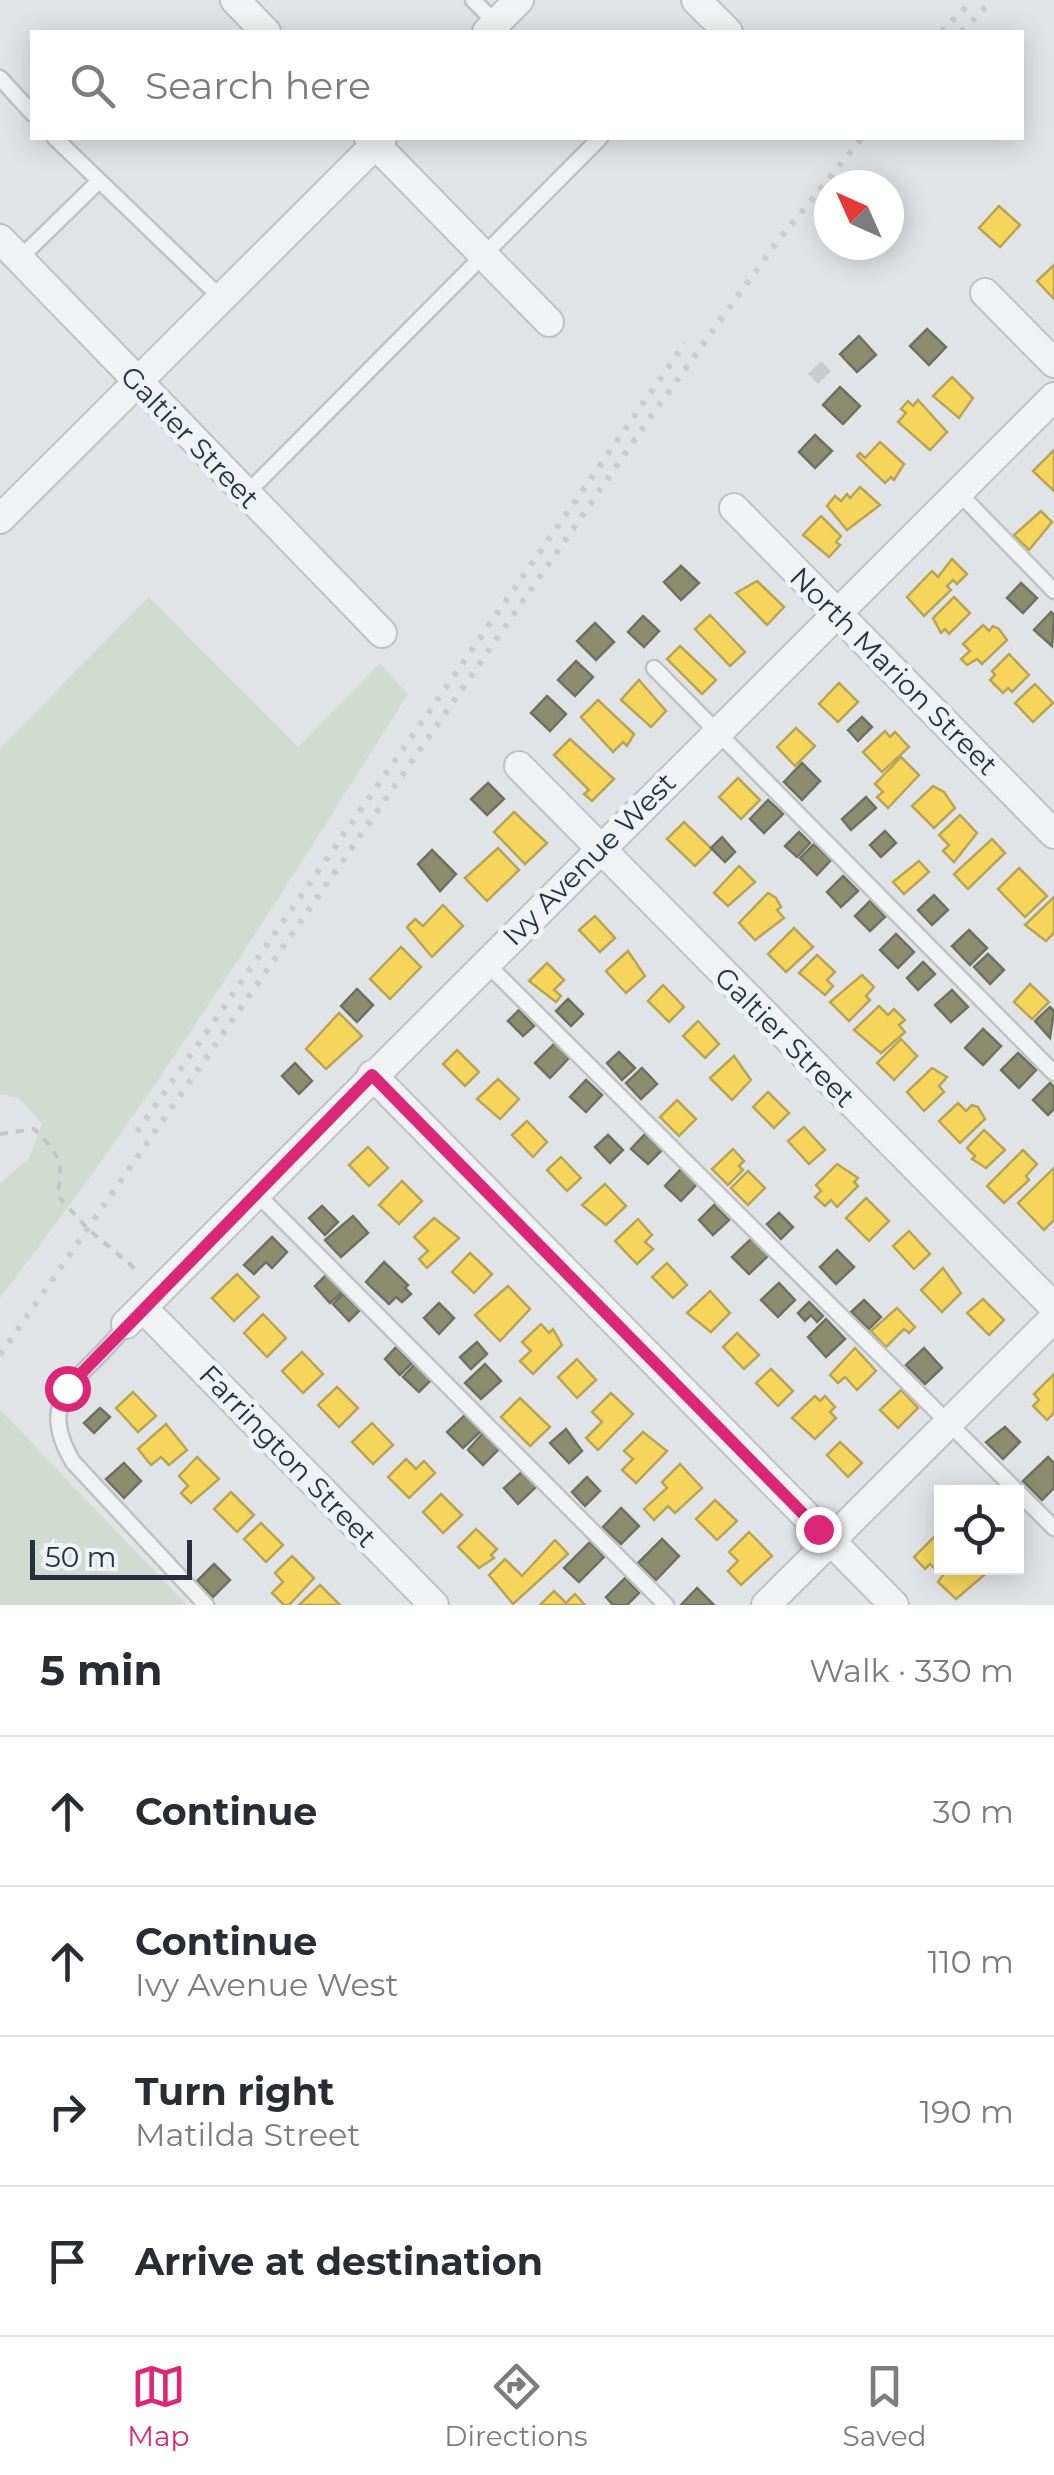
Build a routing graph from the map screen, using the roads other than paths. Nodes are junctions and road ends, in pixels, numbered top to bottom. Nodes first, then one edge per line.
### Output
1 (234, 0) edge
2 (474, 0) edge
3 (519, 0) edge
4 (492, 28) edge
5 (264, 30) edge
6 (0, 78) edge
7 (30, 112) edge
8 (57, 140) edge
9 (375, 140) edge
10 (598, 140) edge
11 (100, 181) junction
12 (9, 249) edge
13 (484, 255) junction
14 (985, 293) dead end
15 (221, 298) junction
16 (549, 322) dead end
17 (1054, 363) edge
18 (137, 384) junction
19 (1054, 397) edge
20 (959, 492) junction
21 (246, 494) junction
22 (734, 508) dead end
23 (0, 519) edge
24 (1054, 591) edge
25 (838, 614) junction
26 (382, 634) dead end
27 (654, 668) dead end
28 (716, 730) junction
29 (519, 766) dead end
30 (1054, 834) edge
31 (598, 850) junction
32 (485, 962) junction
33 (1054, 1073) edge
34 (372, 1075) junction
35 (255, 1192) junction
36 (143, 1307) junction
37 (1054, 1307) edge
38 (1054, 1318) edge
39 (947, 1424) junction
40 (1054, 1528) edge
41 (830, 1541) junction
42 (206, 1605) edge
43 (434, 1605) edge
44 (666, 1605) edge
45 (766, 1605) edge
46 (894, 1605) edge

1 - 5 street
2 - 4 lane
3 - 4 street
6 - 7 lane
8 - 11 lane
9 - 13 street
9 - 15 street
10 - 13 lane
11 - 12 lane
11 - 15 lane
12 - 18 street, Galtier Street
13 - 16 street
13 - 21 lane
14 - 17 street
15 - 18 street
18 - 21 street, Galtier Street
18 - 23 street
19 - 20 street, Ivy Avenue West
20 - 24 lane
20 - 25 street, Ivy Avenue West
21 - 26 street, Galtier Street
22 - 25 street, North Marion Street
25 - 28 street, Ivy Avenue West
25 - 30 street, North Marion Street
27 - 28 lane
28 - 31 street, Ivy Avenue West
28 - 33 lane
29 - 31 street, Galtier Street
31 - 32 street, Ivy Avenue West
31 - 37 street, Galtier Street
32 - 34 street, Ivy Avenue West
32 - 39 lane
34 - 35 street, Ivy Avenue West
34 - 41 street
35 - 36 street, Ivy Avenue West
35 - 44 lane
36 - 42 lane
36 - 43 street, Farrington Street
38 - 39 street
39 - 40 lane
39 - 41 street
41 - 45 street
41 - 46 street

